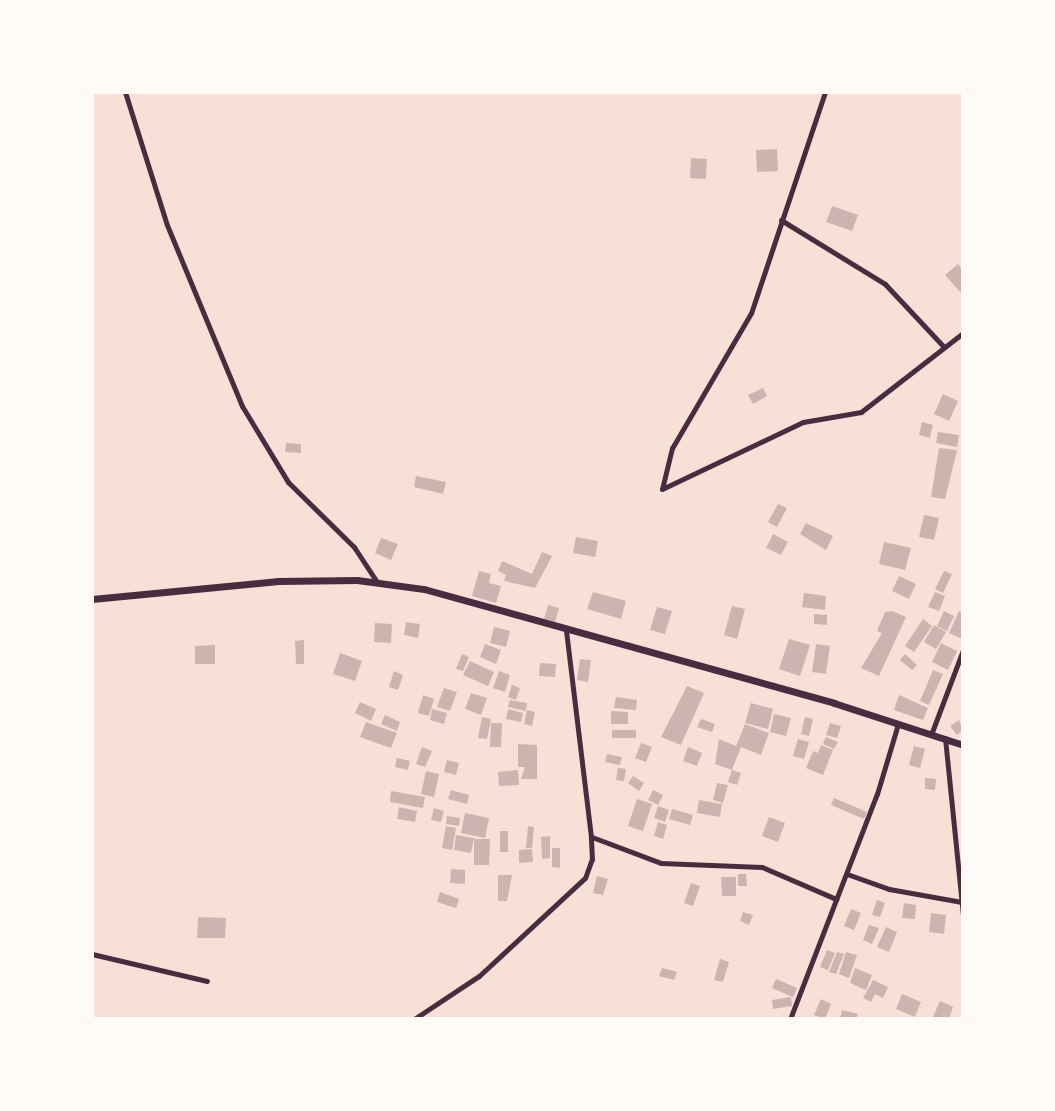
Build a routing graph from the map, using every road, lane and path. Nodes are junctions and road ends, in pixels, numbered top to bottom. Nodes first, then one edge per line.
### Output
1 (125, 92) edge
2 (825, 92) edge
3 (781, 220) junction
4 (963, 333) edge
5 (943, 346) junction
6 (377, 583) junction
7 (92, 599) edge
8 (566, 630) junction
9 (963, 650) edge
10 (899, 722) junction
11 (932, 732) junction
12 (945, 737) junction
13 (963, 745) edge
14 (591, 837) junction
15 (847, 874) junction
16 (836, 899) junction
17 (962, 902) edge
18 (963, 914) edge
19 (92, 954) edge
20 (207, 981) dead end
21 (417, 1018) edge
22 (790, 1019) edge

1 - 6 street
2 - 3 street
3 - 5 street
3 - 5 street
4 - 5 street
6 - 7 street
6 - 8 street
8 - 10 street
8 - 14 street
9 - 11 street
10 - 11 street
10 - 15 street
11 - 12 street
12 - 13 street
12 - 17 street
14 - 16 street
14 - 21 street
15 - 16 street
15 - 17 street
16 - 22 street
17 - 18 street
19 - 20 street

